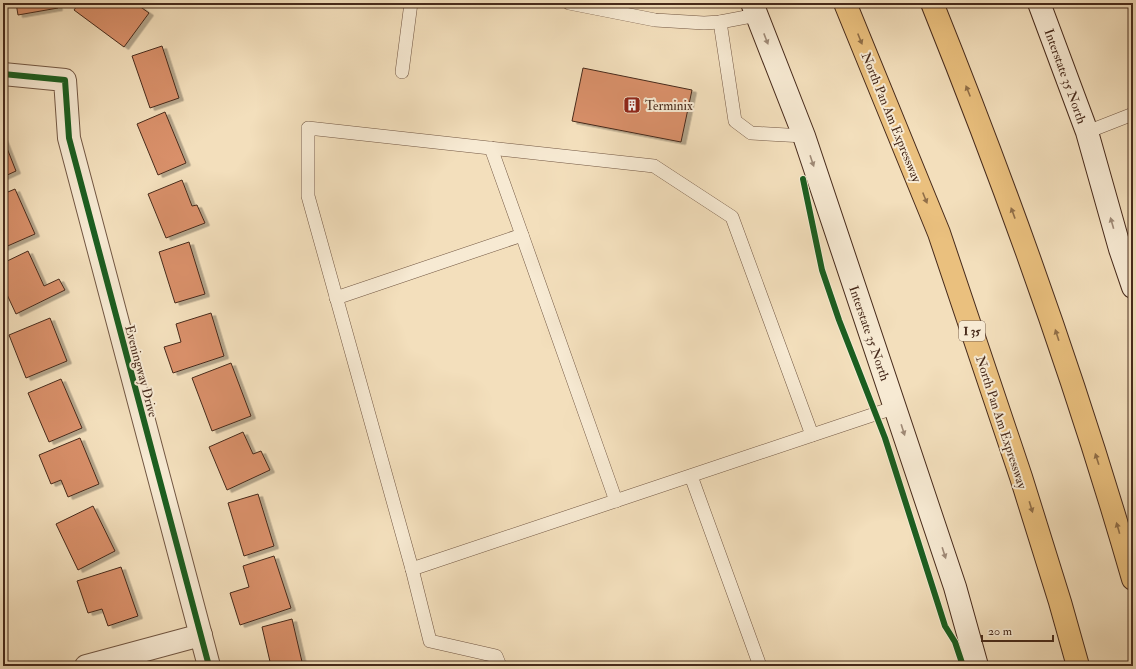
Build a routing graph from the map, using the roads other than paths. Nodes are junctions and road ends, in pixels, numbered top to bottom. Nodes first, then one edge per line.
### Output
1 (411, 3) edge
2 (569, 3) edge
3 (845, 3) edge
4 (932, 3) edge
5 (1039, 3) edge
6 (755, 9) edge
7 (720, 22) junction
8 (402, 72) dead end
9 (3, 74) edge
10 (1133, 114) edge
11 (1087, 132) junction
12 (804, 136) junction
13 (491, 148) junction
14 (522, 236) junction
15 (1126, 247) edge
16 (1133, 286) edge
17 (336, 298) junction
18 (896, 408) junction
19 (812, 435) junction
20 (691, 476) junction
21 (616, 501) junction
22 (412, 569) junction
23 (1133, 579) edge
24 (201, 635) junction
25 (86, 666) edge
26 (209, 666) edge
27 (500, 666) edge
28 (760, 666) edge
29 (977, 666) edge
30 (1078, 666) edge

1 - 8 lane
2 - 7 lane
3 -> 30 highway, North Pan Am Expressway / I 35
23 -> 4 highway
5 - 11 main road, Interstate 35 North
6 - 7 lane
6 -> 12 main road, Interstate 35 North
7 - 12 lane
9 - 24 main road, Eveningway Drive
10 - 11 lane
15 -> 11 main road, Interstate 35 North
12 -> 18 main road, Interstate 35 North
13 - 14 lane
13 - 17 lane
13 - 19 lane
14 - 17 lane
14 - 21 lane
15 - 16 main road, Interstate 35 North
17 - 22 lane
18 - 19 lane
18 -> 29 main road, Interstate 35 North
19 - 20 lane
20 - 21 lane
20 - 28 lane
21 - 22 lane
22 - 27 lane
24 - 25 main road
24 - 26 main road, Eveningway Drive

